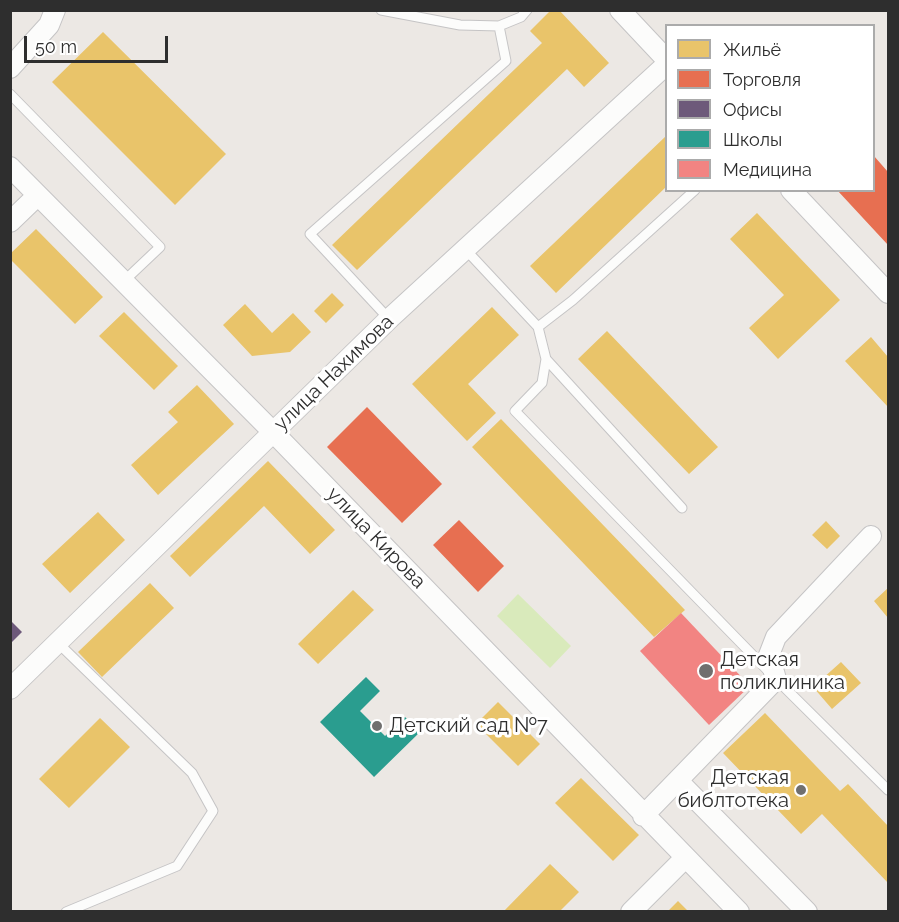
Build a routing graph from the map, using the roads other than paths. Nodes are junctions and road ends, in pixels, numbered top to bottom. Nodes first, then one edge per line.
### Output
1 (56, 10) edge
2 (381, 10) edge
3 (527, 10) edge
4 (620, 10) edge
5 (499, 26) junction
6 (665, 58) edge
7 (665, 66) edge
8 (10, 68) edge
9 (10, 94) edge
10 (10, 167) edge
11 (693, 192) edge
12 (793, 192) edge
13 (37, 196) junction
14 (10, 222) edge
15 (466, 250) junction
16 (123, 282) junction
17 (888, 293) edge
18 (390, 319) junction
19 (538, 327) junction
20 (546, 359) junction
21 (273, 432) junction
22 (682, 508) dead end
23 (871, 537) dead end
24 (58, 643) junction
25 (776, 679) junction
26 (10, 689) edge
27 (678, 781) junction
28 (888, 790) edge
29 (644, 816) junction
30 (685, 858) junction
31 (66, 912) edge
32 (630, 912) edge
33 (739, 912) edge
34 (807, 912) edge

1 - 8 street
2 - 5 lane
3 - 5 lane
4 - 6 street
5 - 18 lane
7 - 15 street, улица Нахимова
9 - 16 lane
10 - 13 street, улица Кирова
11 - 19 lane
12 - 17 street
13 - 14 street
13 - 16 street, улица Кирова
15 - 18 street, улица Нахимова
15 - 19 lane
16 - 21 street, улица Кирова
18 - 21 street, улица Нахимова
19 - 20 lane
20 - 22 lane
20 - 25 lane
21 - 24 street, улица Нахимова
21 - 29 street, улица Кирова
23 - 25 street
24 - 26 street, улица Нахимова
24 - 31 lane
25 - 27 street
25 - 28 lane
27 - 29 street
27 - 34 street
29 - 30 street, улица Кирова
30 - 32 street
30 - 33 street, улица Кирова

